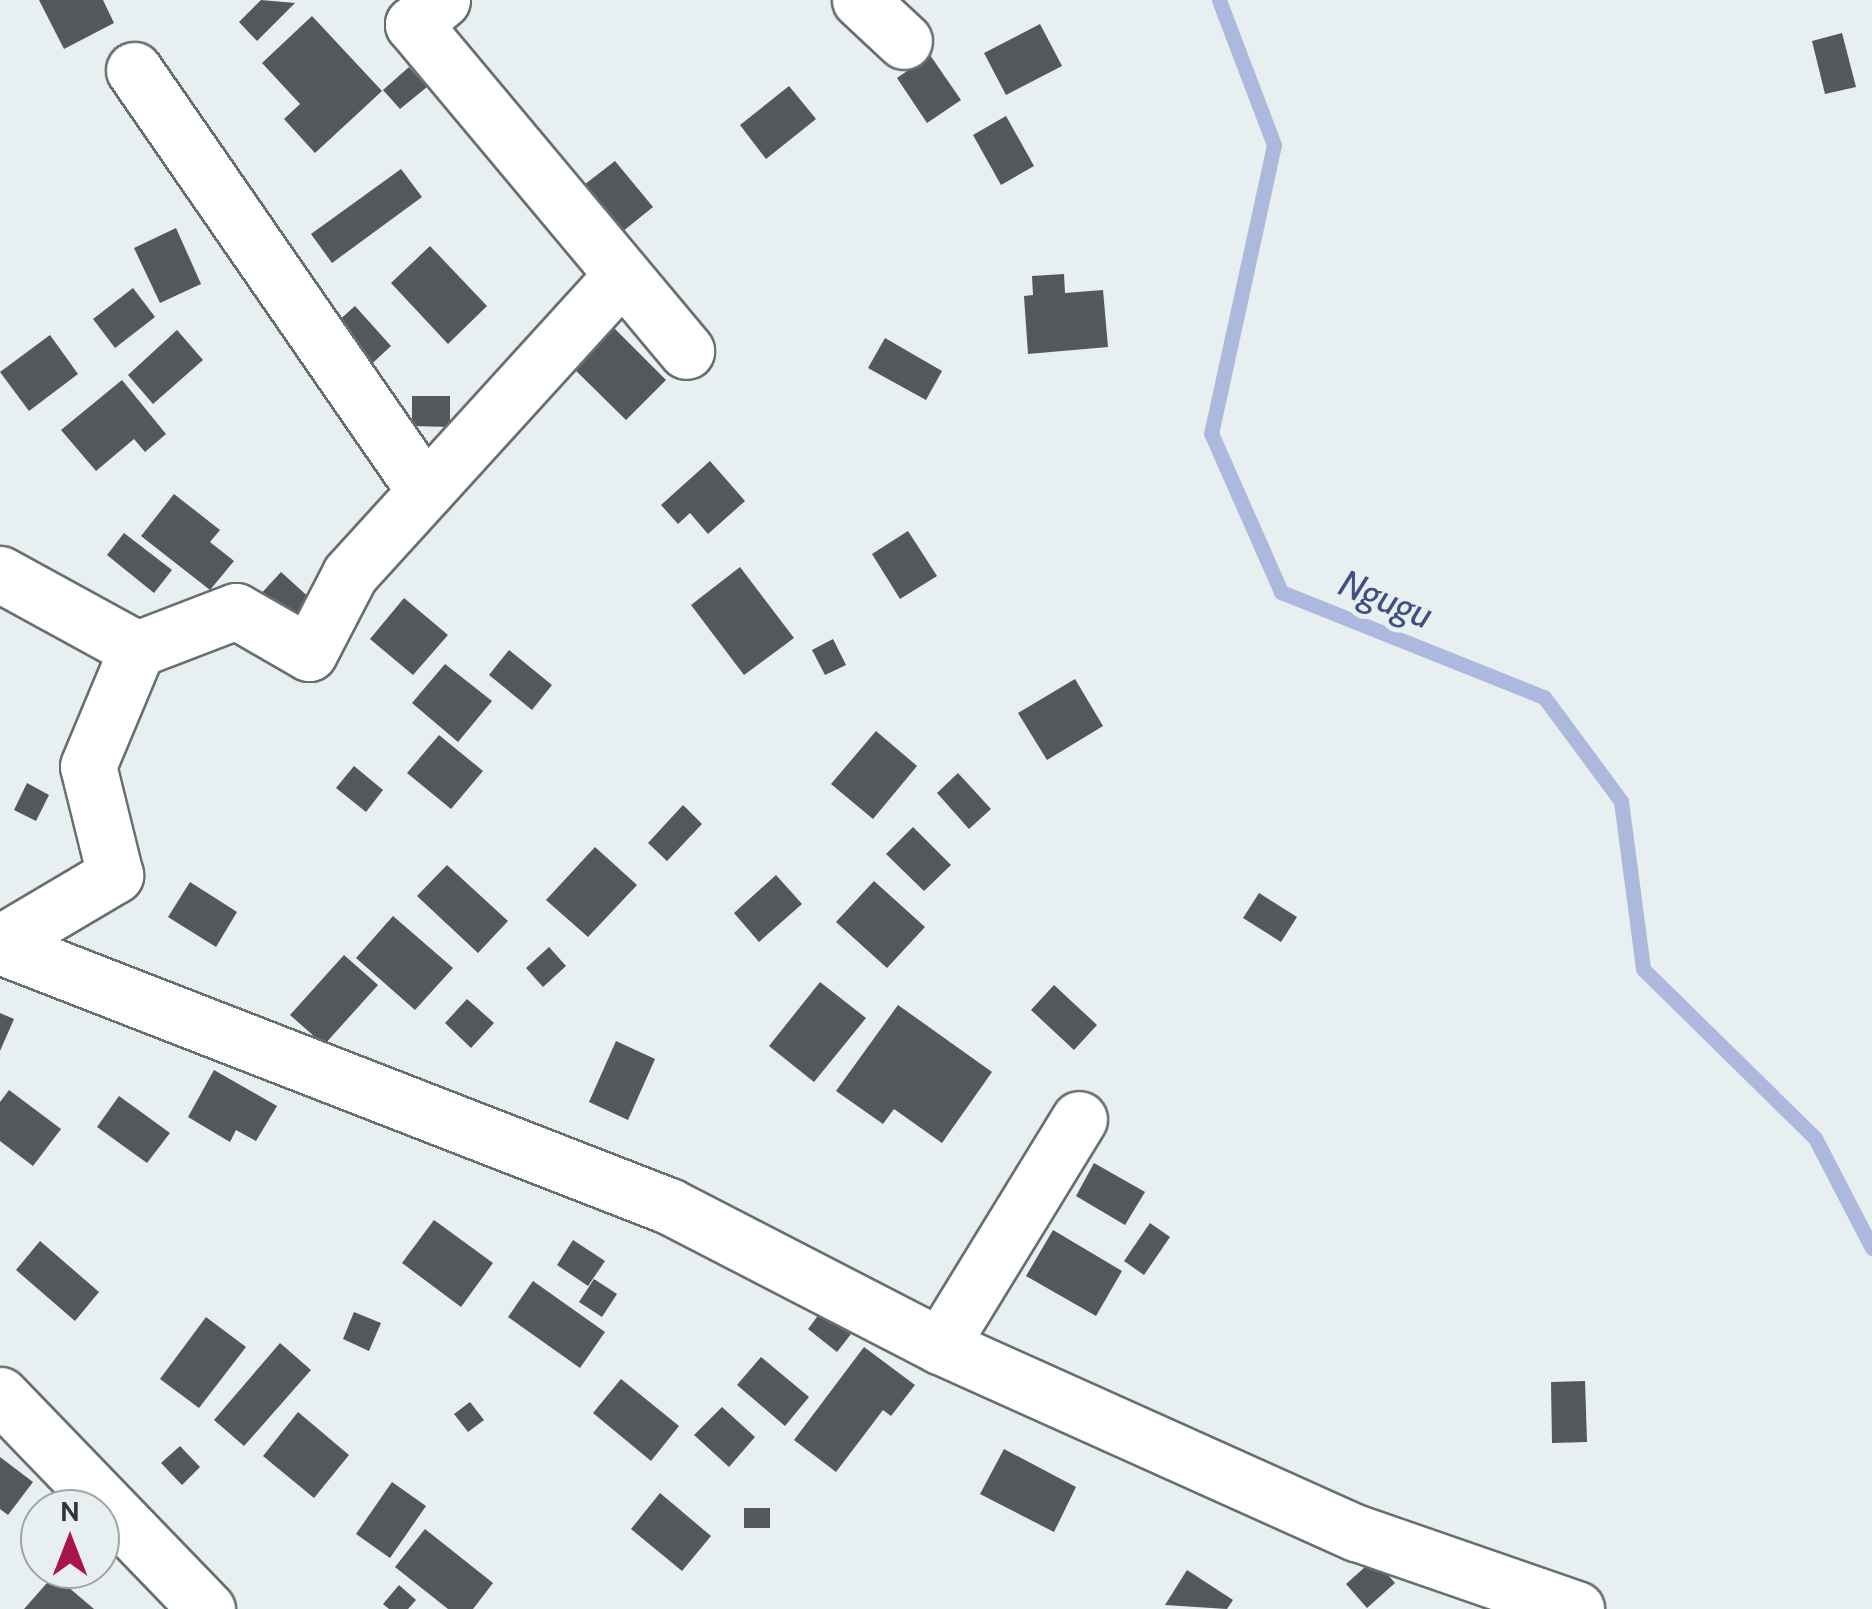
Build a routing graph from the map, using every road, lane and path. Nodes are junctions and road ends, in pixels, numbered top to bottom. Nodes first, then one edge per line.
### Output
1 (442, 0) edge
2 (860, 0) edge
3 (904, 41) dead end
4 (134, 70) dead end
5 (622, 275) junction
6 (686, 352) dead end
7 (425, 491) junction
8 (0, 574) edge
9 (137, 650) junction
10 (0, 945) edge
11 (1079, 1119) dead end
12 (940, 1346) junction
13 (0, 1395) edge
14 (191, 1604) edge
15 (1576, 1609) edge

1 - 5 street
2 - 3 street
4 - 7 street
5 - 6 street
5 - 7 street
7 - 9 street
8 - 9 street
9 - 10 street
10 - 12 street
11 - 12 street
12 - 15 street
13 - 14 street

